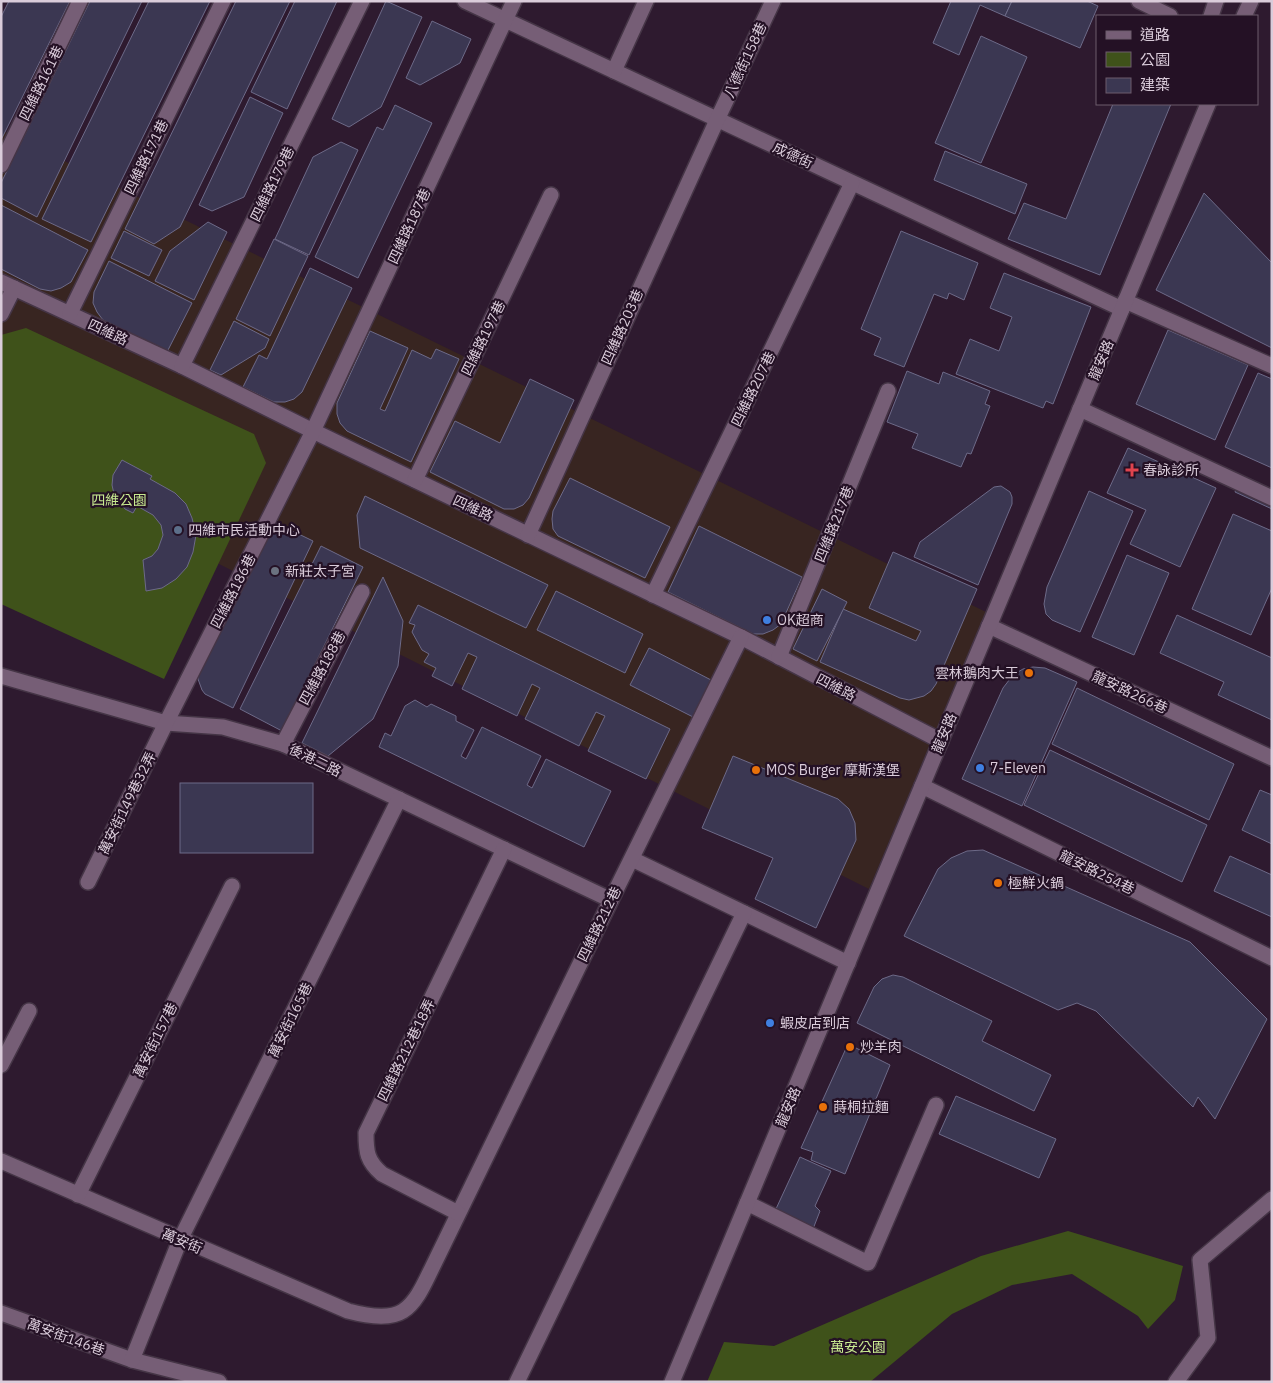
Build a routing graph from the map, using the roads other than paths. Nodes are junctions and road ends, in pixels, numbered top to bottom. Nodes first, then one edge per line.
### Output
1 (80, 1) edge
2 (222, 1) edge
3 (362, 1) edge
4 (465, 1) edge
5 (514, 1) edge
6 (646, 1) edge
7 (773, 1) edge
8 (1139, 1) edge
9 (1216, 1) edge
10 (1251, 1) edge
11 (1168, 15) edge
12 (1211, 15) edge
13 (1244, 15) edge
14 (505, 20) junction
15 (614, 71) junction
16 (1208, 105) edge
17 (717, 120) junction
18 (1, 165) edge
19 (852, 183) junction
20 (551, 195) dead end
21 (8, 285) edge
22 (1124, 305) junction
23 (1, 314) edge
24 (70, 314) junction
25 (182, 366) junction
26 (1272, 366) edge
27 (888, 392) dead end
28 (1080, 409) junction
29 (313, 432) junction
30 (414, 480) junction
31 (1272, 498) edge
32 (528, 534) junction
33 (362, 592) dead end
34 (653, 594) junction
35 (989, 626) junction
36 (741, 637) junction
37 (779, 657) junction
38 (1, 676) edge
39 (166, 723) junction
40 (941, 741) junction
41 (282, 744) junction
42 (1272, 758) edge
43 (922, 786) junction
44 (399, 800) junction
45 (504, 849) junction
46 (632, 859) junction
47 (88, 882) dead end
48 (232, 886) dead end
49 (611, 900) junction
50 (744, 913) junction
51 (1272, 958) edge
52 (848, 963) junction
53 (28, 1011) dead end
54 (1, 1065) edge
55 (936, 1106) dead end
56 (1, 1162) edge
57 (78, 1195) junction
58 (1272, 1199) edge
59 (747, 1203) junction
60 (458, 1213) junction
61 (180, 1240) junction
62 (1, 1313) edge
63 (364, 1315) joint
64 (132, 1360) junction
65 (219, 1382) edge
66 (518, 1382) edge
67 (672, 1382) edge
68 (1176, 1382) edge

1 - 18 street, 四維路161巷
2 - 24 street, 四維路171巷
3 - 25 street, 四維路179巷
4 - 14 street, 成德街
5 - 14 street, 四維路187巷
6 - 15 street
7 - 17 street, 八德街158巷
8 - 11 street
9 - 12 street
10 - 13 street
14 - 15 street, 成德街
14 - 29 street, 四維路187巷
15 - 17 street, 成德街
16 - 22 street, 龍安路
17 - 19 street, 成德街
17 - 32 street, 四維路203巷
19 - 22 street, 成德街
19 - 34 street, 四維路207巷
20 - 30 street, 四維路197巷
21 - 23 street
21 - 24 street, 四維路
22 - 26 street, 成德街
22 - 28 street, 龍安路
24 - 25 street, 四維路
25 - 29 street, 四維路
27 - 37 street, 四維路217巷
28 - 31 street
28 - 35 street, 龍安路
29 - 30 street, 四維路
29 - 39 street, 四維路186巷
30 - 32 street, 四維路
32 - 34 street, 四維路
33 - 41 street, 四維路188巷
34 - 36 street, 四維路
35 - 40 street, 龍安路
35 - 42 street, 龍安路266巷
36 - 37 street, 四維路
36 - 46 street, 四維路212巷
37 - 40 street, 四維路
38 - 39 street, 後港二路
39 - 41 street, 後港二路
39 - 47 street, 萬安街149巷32弄
40 - 43 street, 龍安路
41 - 44 street, 後港二路
43 - 51 street, 龍安路254巷
43 - 52 street, 龍安路
44 - 45 street, 後港二路
44 - 61 street, 萬安街165巷
45 - 49 street, 後港二路
45 - 60 street, 四維路212巷18弄
46 - 49 street, 四維路212巷
46 - 50 street
48 - 57 street, 萬安街157巷
49 - 60 street, 四維路212巷
50 - 52 street
50 - 66 street
52 - 59 street, 龍安路
53 - 54 street
55 - 59 street
56 - 57 street, 萬安街
57 - 61 street, 萬安街
58 - 68 street
59 - 67 street, 龍安路
60 - 63 street, 四維路212巷
61 - 63 street, 萬安街
61 - 64 street
62 - 64 street, 萬安街146巷
64 - 65 street, 萬安街146巷

